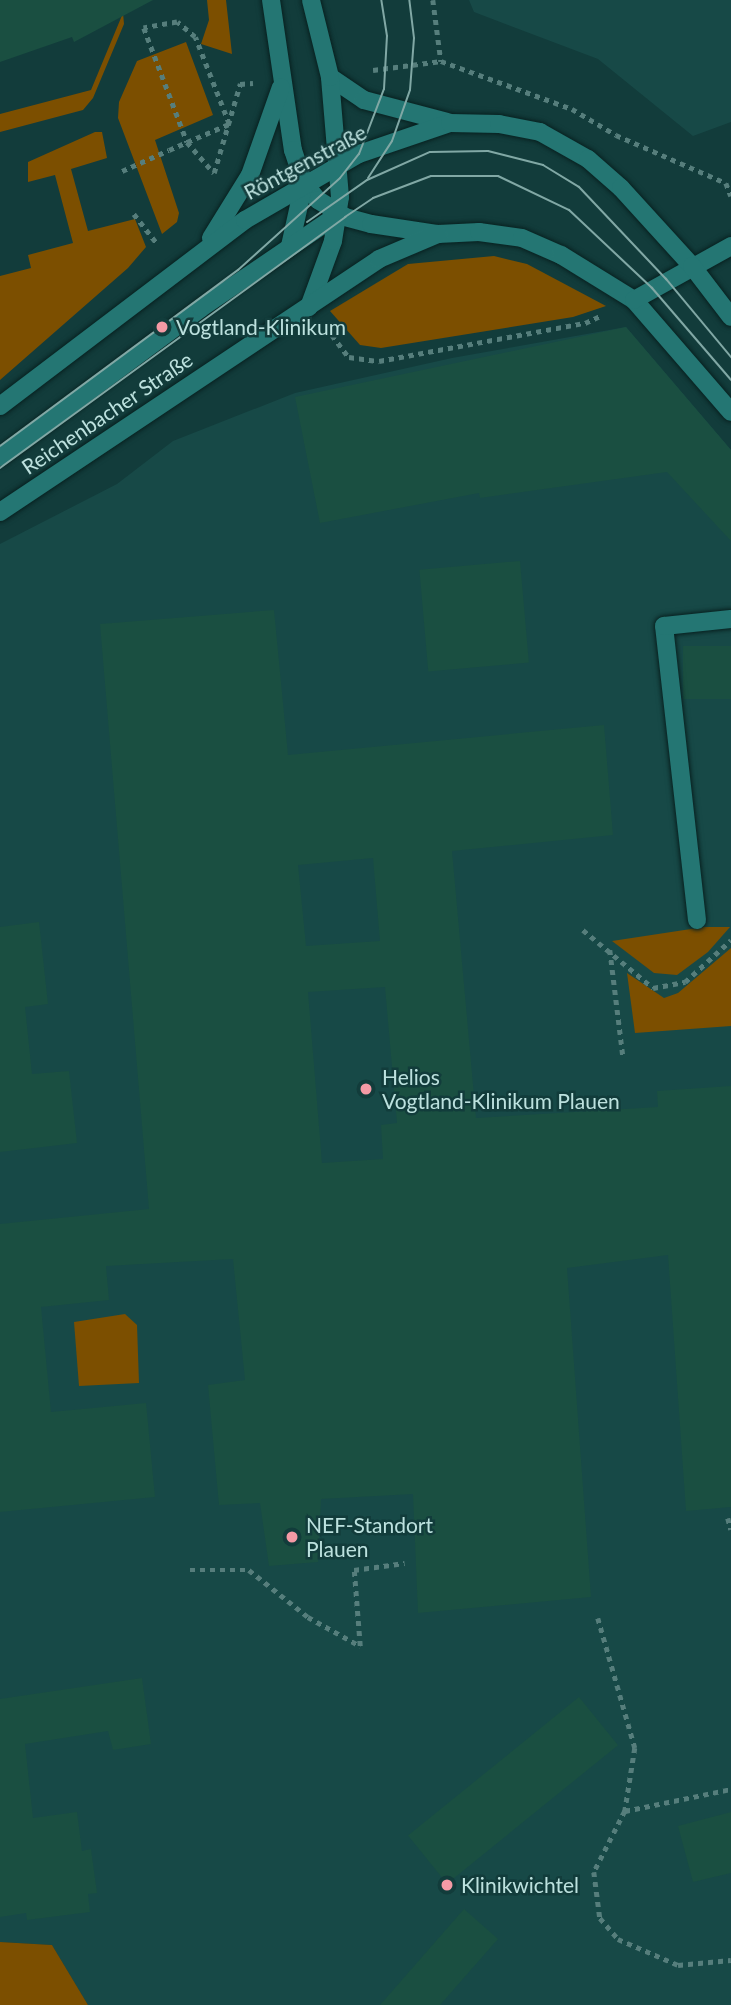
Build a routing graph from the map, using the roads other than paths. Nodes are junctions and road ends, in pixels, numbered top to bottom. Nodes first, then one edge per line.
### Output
1 (271, 0) edge
2 (311, 0) edge
3 (330, 77) junction
4 (283, 80) junction
5 (450, 123) junction
6 (340, 164) junction
7 (304, 183) junction
8 (339, 214) junction
9 (438, 234) junction
10 (290, 246) junction
11 (731, 246) edge
12 (205, 247) junction
13 (692, 266) junction
14 (634, 300) junction
15 (309, 307) junction
16 (731, 317) edge
17 (0, 406) edge
18 (731, 412) edge
19 (0, 457) edge
20 (0, 512) edge
21 (731, 620) edge
22 (697, 920) dead end

1 - 4 street
2 - 3 street
3 - 5 street
3 - 6 street
4 - 7 street
4 - 12 street
5 - 6 street, Röntgenstraße
5 - 13 street, Röntgenstraße
6 - 7 street, Röntgenstraße
6 - 8 street
7 - 8 street
7 - 10 street
7 - 12 street, Röntgenstraße
8 - 9 street
8 - 10 street
8 - 15 street
9 - 14 street
9 - 15 street
10 - 19 street
11 - 13 street
12 - 17 street
13 - 14 street
13 - 16 street, Röntgenstraße
14 - 18 street
15 - 20 street, Reichenbacher Straße
21 - 22 street

